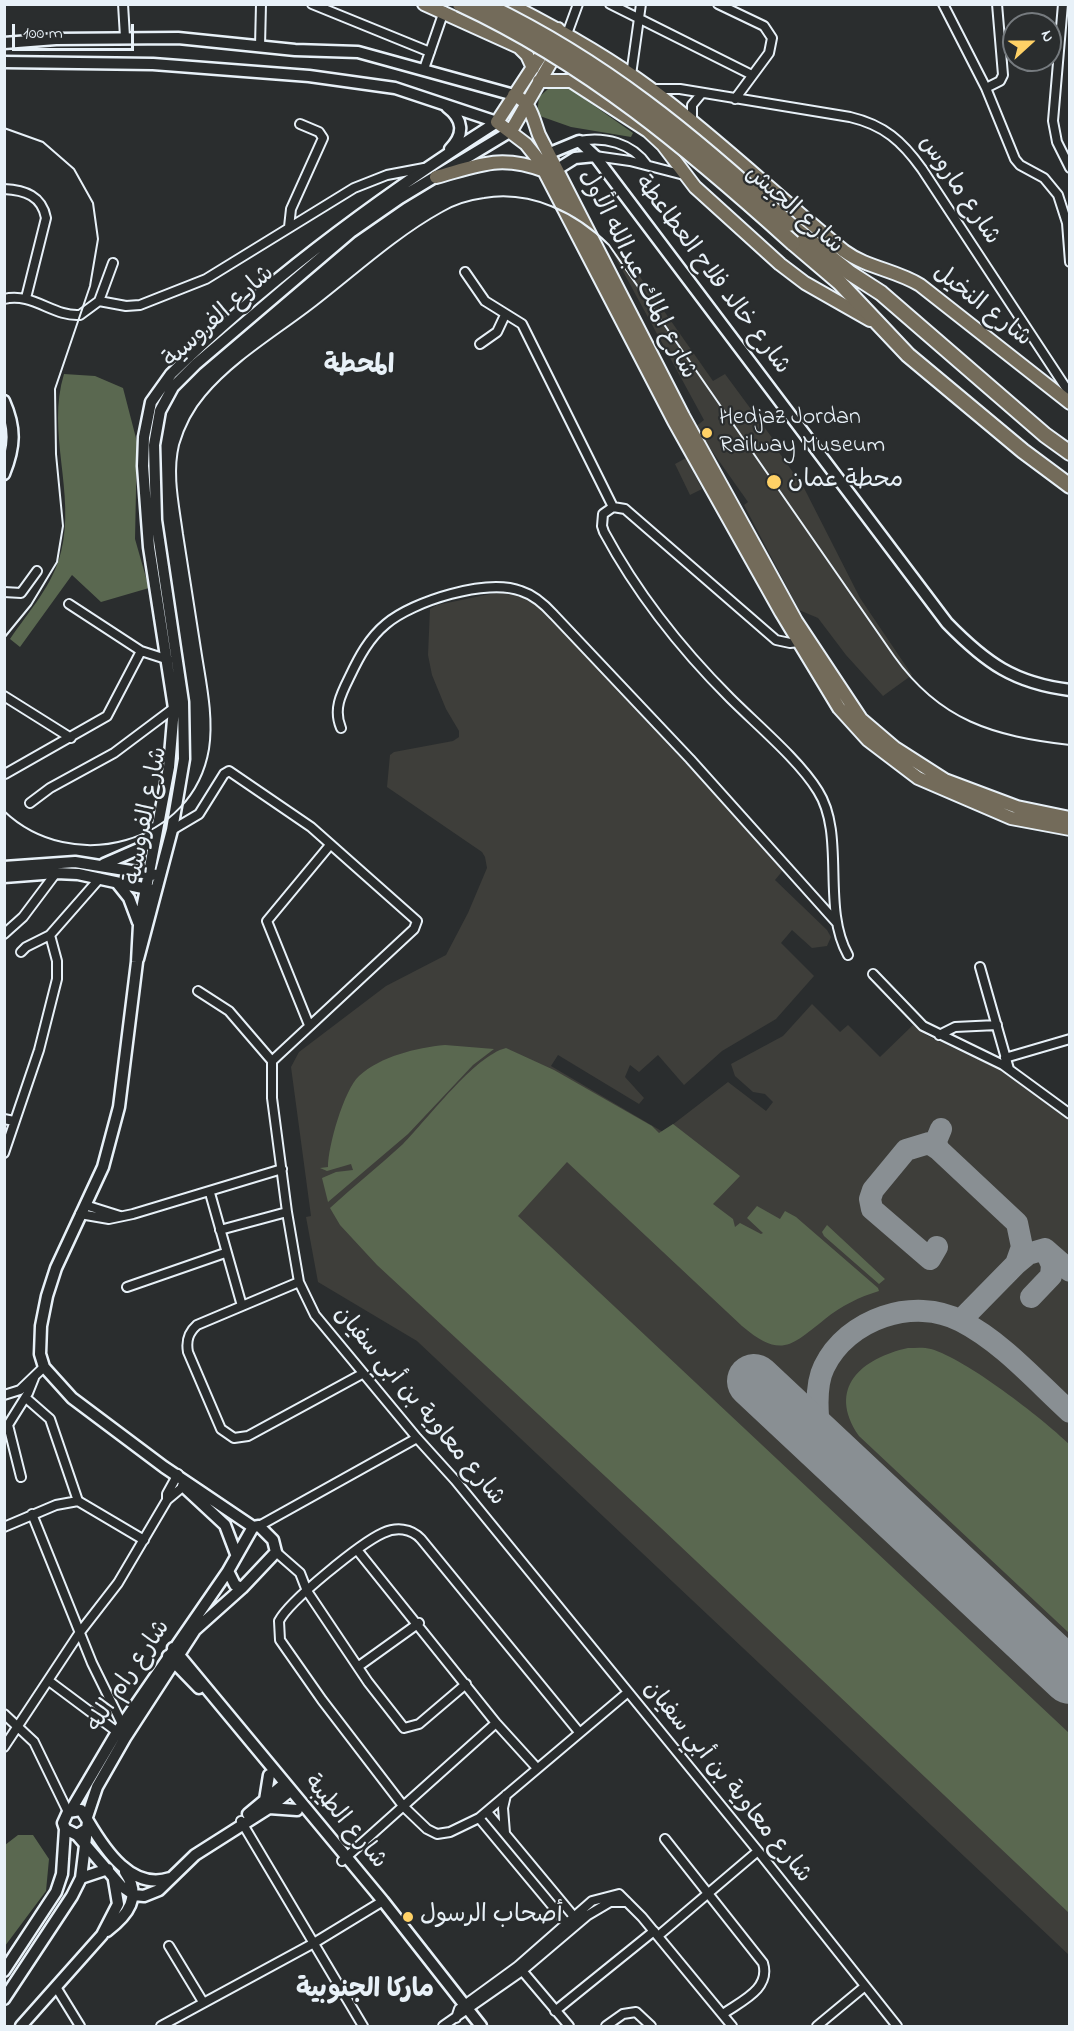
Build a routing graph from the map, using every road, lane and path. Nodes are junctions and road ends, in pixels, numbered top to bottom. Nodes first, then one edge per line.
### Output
1 (123, 4) edge
2 (261, 4) edge
3 (312, 4) edge
4 (424, 4) edge
5 (460, 4) edge
6 (484, 4) edge
7 (509, 4) edge
8 (578, 4) edge
9 (610, 4) edge
10 (641, 4) edge
11 (718, 4) edge
12 (943, 4) edge
13 (997, 4) edge
14 (1063, 4) edge
15 (444, 12) junction
16 (639, 19) junction
17 (563, 32) junction
18 (124, 37) junction
19 (4, 43) edge
20 (260, 46) junction
21 (430, 52) junction
22 (4, 62) edge
23 (533, 68) junction
24 (424, 69) junction
25 (632, 75) junction
26 (752, 75) junction
27 (539, 81) junction
28 (986, 88) junction
29 (651, 89) junction
30 (702, 93) junction
31 (514, 95) junction
32 (735, 99) junction
33 (442, 102) junction
34 (526, 102) junction
35 (497, 122) junction
36 (693, 122) junction
37 (300, 124) dead end
38 (511, 131) junction
39 (579, 141) junction
40 (550, 153) junction
41 (595, 156) junction
42 (439, 160) junction
43 (647, 165) junction
44 (425, 168) junction
45 (558, 168) junction
46 (1070, 168) edge
47 (545, 171) junction
48 (684, 175) junction
49 (436, 177) junction
50 (4, 189) edge
51 (289, 227) junction
52 (858, 260) junction
53 (1070, 262) edge
54 (113, 263) dead end
55 (465, 272) dead end
56 (850, 273) junction
57 (26, 298) junction
58 (4, 299) edge
59 (99, 301) junction
60 (505, 315) junction
61 (882, 328) junction
62 (480, 344) dead end
63 (1057, 374) junction
64 (1048, 386) junction
65 (1070, 394) edge
66 (4, 401) edge
67 (1070, 403) edge
68 (7, 412) edge
69 (1070, 453) edge
70 (4, 474) edge
71 (1070, 486) edge
72 (613, 507) junction
73 (38, 571) dead end
74 (4, 592) edge
75 (69, 604) dead end
76 (803, 640) junction
77 (141, 651) junction
78 (172, 660) junction
79 (1070, 690) edge
80 (4, 696) edge
81 (174, 708) junction
82 (341, 728) dead end
83 (71, 738) junction
84 (5, 774) edge
85 (30, 803) dead end
86 (162, 809) junction
87 (176, 810) junction
88 (1070, 818) edge
89 (1070, 829) edge
90 (172, 830) junction
91 (330, 845) junction
92 (100, 865) junction
93 (4, 867) edge
94 (56, 873) junction
95 (155, 875) junction
96 (4, 877) edge
97 (100, 878) junction
98 (117, 883) junction
99 (151, 890) junction
100 (837, 923) junction
101 (139, 925) junction
102 (4, 934) edge
103 (50, 935) junction
104 (21, 952) dead end
105 (848, 955) dead end
106 (137, 962) junction
107 (980, 967) dead end
108 (873, 974) dead end
109 (198, 991) dead end
110 (309, 1024) junction
111 (997, 1025) junction
112 (939, 1035) junction
113 (1070, 1039) edge
114 (1005, 1058) junction
115 (272, 1061) junction
116 (1009, 1069) junction
117 (1070, 1114) edge
118 (4, 1119) edge
119 (14, 1121) junction
120 (4, 1153) edge
121 (282, 1169) junction
122 (210, 1193) junction
123 (83, 1210) junction
124 (287, 1212) junction
125 (220, 1230) junction
126 (225, 1253) junction
127 (299, 1282) junction
128 (127, 1287) dead end
129 (242, 1306) junction
130 (44, 1367) junction
131 (362, 1374) junction
132 (34, 1378) junction
133 (4, 1395) edge
134 (26, 1398) junction
135 (417, 1438) junction
136 (8, 1443) edge
137 (21, 1477) dead end
138 (181, 1480) junction
139 (78, 1501) junction
140 (32, 1514) junction
141 (256, 1526) junction
142 (4, 1527) edge
143 (144, 1540) junction
144 (358, 1551) junction
145 (276, 1552) junction
146 (236, 1554) junction
147 (228, 1571) junction
148 (243, 1588) junction
149 (307, 1591) junction
150 (418, 1623) junction
151 (80, 1632) junction
152 (174, 1655) junction
153 (359, 1666) junction
154 (49, 1681) junction
155 (466, 1684) junction
156 (627, 1693) junction
157 (4, 1714) edge
158 (496, 1723) junction
159 (18, 1726) junction
160 (121, 1731) junction
161 (579, 1732) junction
162 (4, 1747) edge
163 (536, 1767) junction
164 (269, 1775) junction
165 (284, 1790) junction
166 (506, 1795) junction
167 (267, 1804) junction
168 (404, 1807) junction
169 (297, 1810) junction
170 (70, 1811) junction
171 (487, 1812) junction
172 (479, 1818) junction
173 (239, 1824) junction
174 (84, 1826) junction
175 (65, 1829) junction
176 (505, 1835) junction
177 (665, 1839) dead end
178 (85, 1844) junction
179 (758, 1851) junction
180 (345, 1859) junction
181 (119, 1863) junction
182 (111, 1873) junction
183 (174, 1877) junction
184 (81, 1878) junction
185 (708, 1894) junction
186 (134, 1895) junction
187 (380, 1903) junction
188 (576, 1919) junction
189 (569, 1926) junction
190 (656, 1934) junction
191 (102, 1935) junction
192 (314, 1943) junction
193 (168, 1946) dead end
194 (6, 1965) edge
195 (520, 1969) junction
196 (56, 1987) junction
197 (864, 1987) junction
198 (4, 1999) edge
199 (202, 2002) junction
200 (463, 2011) junction
201 (555, 2011) junction
202 (723, 2014) junction
203 (21, 2026) edge
204 (80, 2026) edge
205 (161, 2026) edge
206 (363, 2026) edge
207 (443, 2026) edge
208 (473, 2026) edge
209 (481, 2026) edge
210 (568, 2026) edge
211 (606, 2026) edge
212 (651, 2026) edge
213 (732, 2026) edge
214 (817, 2026) edge
215 (897, 2026) edge

1 - 18 street
2 - 20 street
3 - 21 street
4 - 15 main road
5 - 61 highway, شارع الجيش, bridge
6 - 56 highway, شارع الجيش, bridge
7 - 17 main road, شارع النخيل
8 - 17 street, شارع الفروسية
9 - 16 street
10 - 16 street
11 - 26 street
12 - 28 street
13 - 28 street
14 - 46 street
15 - 21 street
15 - 23 main road
16 - 25 street
16 - 26 street
17 - 23 main road, شارع الفروسية
17 - 25 main road, شارع النخيل
17 - 27 main road, شارع الفروسية
18 - 19 main road
18 - 20 main road
20 - 24 main road
21 - 24 street
22 - 33 main road, شارع الملك عبدالله الأول
23 - 31 main road, شارع الفروسية
24 - 31 main road
25 - 29 main road, شارع النخيل
26 - 32 street
27 - 34 main road, شارع الفروسية
27 - 48 main road
28 - 53 street
29 - 30 street, شارع ماروس
29 - 36 main road, شارع النخيل
30 - 32 street, شارع ماروس
30 - 36 street
31 - 34 main road
31 - 35 main road, شارع الفروسية
32 - 63 street, شارع ماروس
33 - 35 main road, شارع الملك عبدالله الأول
33 - 42 main road
34 - 38 main road, شارع الفروسية
34 - 40 main road, شارع الملك عبدالله الأول
35 - 38 main road, شارع الملك عبدالله الأول
35 - 42 main road, شارع الفروسية
36 - 52 main road, شارع النخيل
37 - 51 street
38 - 47 main road, شارع الملك عبدالله الأول
38 - 49 main road, شارع الفروسية
39 - 40 main road
39 - 41 main road, شارع خالد فلاح العطاعطة
39 - 43 street
40 - 45 main road, شارع الملك عبدالله الأول
41 - 43 street
41 - 45 main road
41 - 79 main road, شارع خالد فلاح العطاعطة
42 - 44 main road, شارع الفروسية
43 - 48 street
44 - 51 street
44 - 78 main road, شارع الفروسية
45 - 76 main road, شارع الملك عبدالله الأول
47 - 49 main road
47 - 76 main road, شارع الملك عبدالله الأول
48 - 61 main road
49 - 78 main road, شارع الفروسية
50 - 57 street
51 - 59 street
52 - 56 highway
52 - 64 main road, شارع النخيل
54 - 59 street
55 - 60 street
56 - 69 highway, شارع الجيش
57 - 58 street
57 - 59 street
60 - 62 street
60 - 72 street
61 - 71 highway, شارع الجيش
63 - 64 street
63 - 65 street, شارع ماروس
64 - 67 main road, شارع النخيل
66 - 68 main road
68 - 70 main road
72 - 76 street
72 - 100 street
73 - 74 street
75 - 77 street
76 - 88 main road, شارع الملك عبدالله الأول
76 - 89 main road, شارع الملك عبدالله الأول
77 - 78 street
77 - 83 street
78 - 81 main road, شارع الفروسية
78 - 87 main road, شارع الفروسية
80 - 83 street
81 - 85 street
81 - 86 main road, شارع الفروسية
82 - 100 street
83 - 84 street
86 - 87 main road
86 - 92 main road
86 - 95 main road, شارع الفروسية
87 - 90 main road, شارع الفروسية
90 - 91 street
90 - 95 main road, شارع الفروسية
91 - 110 street
91 - 110 street
92 - 93 main road
92 - 95 main road
94 - 96 main road
94 - 97 main road
94 - 102 street
95 - 99 main road, شارع الفروسية
97 - 98 main road
97 - 103 street
98 - 99 main road
98 - 101 main road
99 - 101 main road, شارع الفروسية
99 - 106 main road, شارع الفروسية
100 - 105 street
101 - 106 main road, شارع الفروسية
103 - 104 street
103 - 119 street
106 - 123 main road, شارع الفروسية
107 - 111 street
108 - 112 street
109 - 115 street
110 - 115 street
111 - 112 street
111 - 114 street
112 - 116 street
113 - 114 street
114 - 116 street
115 - 121 street, شارع معاوية بن أبي سفيان
116 - 117 street
118 - 119 street
119 - 120 street
121 - 122 street
121 - 124 street, شارع معاوية بن أبي سفيان
122 - 123 street
122 - 125 street
123 - 130 main road, شارع الفروسية
124 - 125 street
124 - 127 street, شارع معاوية بن أبي سفيان
125 - 126 street
126 - 128 street
126 - 129 street
127 - 129 street
127 - 131 street, شارع معاوية بن أبي سفيان
129 - 131 street
130 - 132 street
130 - 138 main road
131 - 135 street, شارع معاوية بن أبي سفيان
132 - 133 street
132 - 134 street
134 - 136 street
134 - 139 street
135 - 141 street
135 - 156 street, شارع معاوية بن أبي سفيان
136 - 137 street
138 - 141 main road
138 - 143 street
138 - 146 main road
139 - 140 street
139 - 143 street
140 - 142 street
140 - 151 street
141 - 145 main road
141 - 146 main road, شارع رام الله
143 - 151 street
144 - 149 street
144 - 150 street
144 - 161 street
145 - 148 main road, شارع رام الله
145 - 149 street
146 - 147 main road, شارع رام الله
147 - 148 main road
147 - 152 main road, شارع رام الله
148 - 152 main road, شارع رام الله
149 - 153 street
149 - 168 street
150 - 153 street
150 - 155 street
151 - 154 street
151 - 160 street
152 - 160 main road, شارع رام الله
152 - 164 main road, شارع الطيبة
152 - 165 main road, شارع الطيبة
153 - 155 street
154 - 159 street
154 - 160 street
155 - 158 street
156 - 161 street
156 - 179 street, شارع معاوية بن أبي سفيان
157 - 159 street
158 - 163 street
158 - 168 street
159 - 162 street
159 - 170 street
160 - 170 main road, شارع رام الله
160 - 174 main road, شارع رام الله
161 - 163 street
163 - 166 street
164 - 165 main road, شارع الطيبة
164 - 167 main road
165 - 167 main road
165 - 169 main road, شارع الطيبة
165 - 180 main road, شارع الطيبة
166 - 171 street
166 - 176 street
167 - 169 main road
167 - 173 main road
168 - 172 street
168 - 180 street
169 - 180 main road, شارع الطيبة
170 - 174 main road
170 - 175 main road
171 - 172 street
171 - 176 street
172 - 189 street
173 - 183 main road
173 - 192 street
174 - 175 main road
174 - 178 main road, شارع رام الله
174 - 181 main road
175 - 194 main road
176 - 188 street
177 - 185 street
178 - 182 main road
178 - 184 main road, شارع رام الله
179 - 185 street
179 - 197 street, شارع معاوية بن أبي سفيان
180 - 187 main road, شارع الطيبة
181 - 183 main road
181 - 186 main road
182 - 184 main road
182 - 186 main road
182 - 191 main road
183 - 186 main road
184 - 198 main road, شارع رام الله
185 - 190 street
185 - 202 street
186 - 191 main road
187 - 192 street
187 - 200 main road, شارع الطيبة
188 - 189 street
188 - 190 street
189 - 195 street
190 - 201 street
190 - 202 street
191 - 196 main road
192 - 199 street
192 - 206 street
193 - 199 street
195 - 200 street
195 - 201 street
196 - 203 main road
196 - 204 street
197 - 214 street
197 - 215 street, شارع معاوية بن أبي سفيان
199 - 205 street
200 - 207 street
200 - 208 main road, شارع الطيبة
200 - 209 main road, شارع الطيبة
201 - 210 street
202 - 213 street
211 - 212 street

